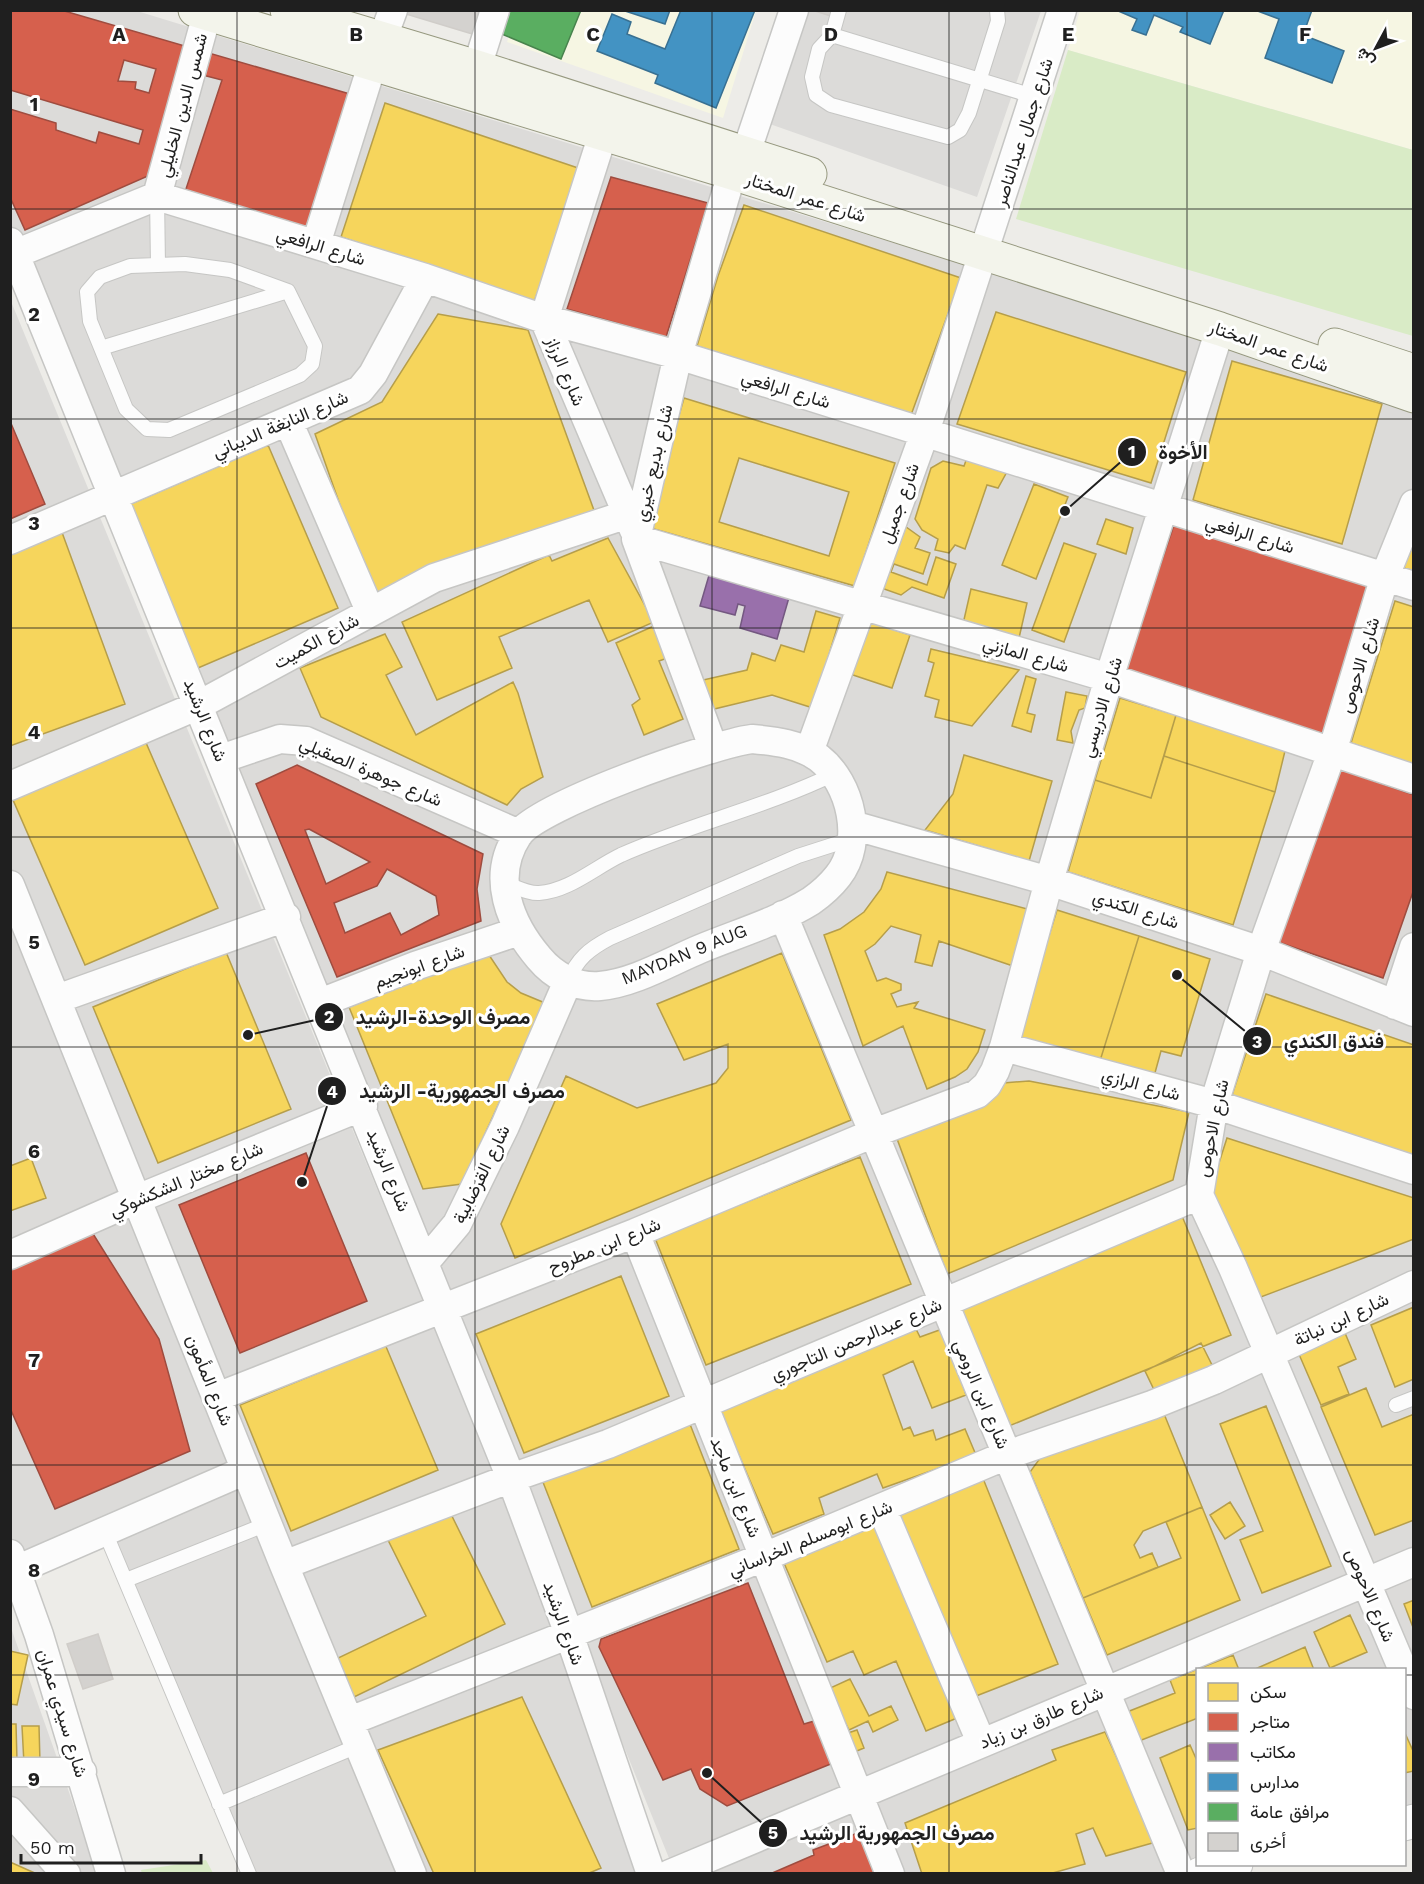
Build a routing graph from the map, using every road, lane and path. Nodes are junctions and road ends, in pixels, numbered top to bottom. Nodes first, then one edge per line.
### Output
1 (287, 10) edge
2 (495, 10) edge
3 (794, 10) edge
4 (839, 10) edge
5 (997, 10) edge
6 (1062, 10) edge
7 (201, 12) edge
8 (832, 35) junction
9 (383, 38) edge
10 (477, 67) junction
11 (978, 80) junction
12 (1035, 97) junction
13 (603, 134) junction
14 (739, 163) junction
15 (157, 196) junction
16 (315, 244) junction
17 (988, 244) junction
18 (12, 251) edge
19 (158, 265) junction
20 (425, 278) junction
21 (288, 291) junction
22 (544, 319) junction
23 (1220, 329) junction
24 (101, 348) junction
25 (678, 355) junction
26 (1413, 371) edge
27 (1413, 396) edge
28 (288, 421) junction
29 (925, 432) junction
30 (114, 496) junction
31 (1413, 504) edge
32 (1162, 507) junction
33 (633, 529) junction
34 (10, 540) edge
35 (1385, 576) junction
36 (1413, 586) edge
37 (862, 606) junction
38 (370, 610) junction
39 (1109, 678) junction
40 (199, 705) junction
41 (713, 747) junction
42 (809, 752) junction
43 (1332, 752) junction
44 (221, 759) junction
45 (834, 774) junction
46 (1413, 780) edge
47 (10, 786) edge
48 (851, 832) junction
49 (519, 834) junction
50 (1049, 881) junction
51 (504, 882) junction
52 (10, 885) edge
53 (783, 915) junction
54 (286, 917) junction
55 (519, 931) junction
56 (1413, 947) edge
57 (1261, 951) junction
58 (568, 981) junction
59 (57, 999) junction
60 (320, 1003) junction
61 (1404, 1009) edge
62 (1004, 1047) junction
63 (987, 1085) joint
64 (1214, 1104) junction
65 (363, 1106) junction
66 (874, 1133) junction
67 (1413, 1170) edge
68 (1199, 1195) junction
69 (137, 1199) junction
70 (635, 1233) junction
71 (10, 1256) edge
72 (426, 1261) junction
73 (1413, 1285) edge
74 (944, 1302) junction
75 (445, 1309) junction
76 (1268, 1352) junction
77 (217, 1397) junction
78 (1413, 1398) edge
79 (703, 1404) junction
80 (1396, 1405) dead end
81 (1007, 1455) junction
82 (246, 1470) junction
83 (511, 1478) junction
84 (882, 1509) junction
85 (267, 1524) junction
86 (105, 1532) junction
87 (764, 1557) junction
88 (13, 1562) edge
89 (1413, 1562) edge
90 (284, 1565) junction
91 (126, 1580) junction
92 (1366, 1582) junction
93 (569, 1634) junction
94 (1402, 1668) edge
95 (1406, 1679) edge
96 (1105, 1690) junction
97 (1413, 1695) edge
98 (355, 1733) junction
99 (981, 1742) junction
100 (10, 1772) edge
101 (82, 1772) junction
102 (858, 1793) junction
103 (219, 1804) junction
104 (10, 1811) edge
105 (1229, 1866) edge
106 (66, 1874) edge
107 (111, 1874) edge
108 (249, 1874) edge
109 (412, 1874) edge
110 (651, 1874) edge
111 (670, 1874) edge
112 (890, 1874) edge
113 (1181, 1874) edge
114 (1200, 1874) edge

1 - 9 main road, شارع عمر المختار
2 - 10 street
3 - 14 street, شارع بديع خيري
4 - 8 lane
5 - 11 lane
6 - 12 street, شارع جمال عبدالناصر
7 - 9 main road, شارع عمر المختار
7 - 15 street, شمس الدين الخليلي
8 - 11 lane
8 - 11 lane
9 - 10 main road, شارع عمر المختار
9 - 13 main road, شارع عمر المختار
9 - 16 street
10 - 14 main road, شارع عمر المختار
11 - 12 lane
12 - 17 street, شارع جمال عبدالناصر
13 - 14 main road, شارع عمر المختار
13 - 22 street, شارع الرزاز
14 - 17 main road, شارع عمر المختار
14 - 25 street, شارع بديع خيري
15 - 16 street, شارع الرافعي
15 - 18 street
15 - 19 lane
16 - 20 street, شارع الرافعي
17 - 23 main road, شارع عمر المختار
17 - 26 main road, شارع عمر المختار
17 - 29 street, شارع جميل
18 - 30 street, شارع الرشيد
19 - 21 lane
19 - 24 lane
20 - 22 street, شارع الرافعي
20 - 28 street, شارع النابغة الديباني
21 - 24 lane
21 - 24 lane
22 - 25 street, شارع الرافعي
22 - 33 street, شارع الرزاز
23 - 27 main road, شارع عمر المختار
23 - 32 street, شارع الادريسي
25 - 29 street, شارع الرافعي
25 - 33 street, شارع بديع خيري
28 - 30 street, شارع النابغة الديباني
28 - 38 street
29 - 32 street, شارع الرافعي
29 - 37 street, شارع جميل
30 - 34 street, شارع النابغة الديباني
30 - 40 street, شارع الرشيد
31 - 35 street, شارع الاحوص
32 - 35 street, شارع الرافعي
32 - 39 street, شارع الادريسي
33 - 37 street, شارع المازني
33 - 38 street, شارع الكميت
33 - 41 street, شارع بديع خيري
35 - 36 street, شارع الرافعي
35 - 43 street, شارع الاحوص
37 - 39 street, شارع المازني
37 - 42 street, شارع جميل
38 - 40 street, شارع الكميت
39 - 43 street, شارع المازني
39 - 50 street, شارع الادريسي
40 - 44 street, شارع الرشيد
40 - 47 street, شارع الكميت
41 - 42 street, MAYDAN 9 AUG
41 - 49 street, MAYDAN 9 AUG
42 - 45 street, MAYDAN 9 AUG
43 - 46 street, شارع المازني
43 - 57 street, شارع الاحوص
44 - 49 street, شارع جوهرة الصقيلي
44 - 54 street, شارع الرشيد
45 - 48 street, MAYDAN 9 AUG
45 - 51 lane
48 - 50 street, شارع الكندي
48 - 53 street, MAYDAN 9 AUG
48 - 58 lane
49 - 51 street, MAYDAN 9 AUG
50 - 57 street, شارع الكندي
50 - 62 street, شارع الادريسي
51 - 55 street, MAYDAN 9 AUG
52 - 59 street, شارع المأمون
53 - 58 street, MAYDAN 9 AUG
53 - 66 street, شارع ابن الرومي
54 - 59 street
54 - 60 street, شارع الرشيد
55 - 58 street, MAYDAN 9 AUG
55 - 60 street, شارع ابونجيم
56 - 61 street
57 - 61 street, شارع الكندي
57 - 64 street, شارع الاحوص
58 - 72 street, شارع القرضابية
59 - 69 street, شارع المأمون
60 - 65 street, شارع الرشيد
62 - 63 street, شارع الادريسي
62 - 64 street, شارع الرازي
63 - 66 street, شارع ابن مطروح
64 - 67 street, شارع الرازي
64 - 68 street, شارع الاحوص
65 - 69 street, شارع مختار الشكشوكي
65 - 72 street, شارع الرشيد
66 - 70 street, شارع ابن مطروح
66 - 74 street, شارع ابن الرومي
68 - 74 street, شارع عبدالرحمن التاجوري
68 - 76 street, شارع الاحوص
69 - 71 street, شارع مختار الشكشوكي
69 - 77 street, شارع المأمون
70 - 75 street, شارع ابن مطروح
70 - 79 street, شارع ابن ماجد
72 - 75 street, شارع الرشيد
73 - 76 street, شارع ابن نباتة
74 - 79 street, شارع عبدالرحمن التاجوري
74 - 81 street, شارع ابن الرومي
75 - 77 street, شارع ابن مطروح
75 - 83 street, شارع الرشيد
76 - 81 street, شارع ابومسلم الخراساني
76 - 92 street, شارع الاحوص
77 - 82 street, شارع المأمون
78 - 80 lane
79 - 83 street, شارع عبدالرحمن التاجوري
79 - 87 street, شارع ابن ماجد
81 - 84 street, شارع ابومسلم الخراساني
81 - 96 street, شارع ابن الرومي
82 - 85 street, شارع المأمون
82 - 86 street
83 - 90 street, شارع عبدالرحمن التاجوري
83 - 93 street, شارع الرشيد
84 - 87 street, شارع ابومسلم الخراساني
84 - 99 street
85 - 90 street, شارع المأمون
85 - 91 lane
86 - 88 street
86 - 91 lane
87 - 93 street, شارع ابومسلم الخراساني
87 - 102 street, شارع ابن ماجد
88 - 101 street, شارع سيدي عمران
89 - 92 street, شارع طارق بن زياد
90 - 98 street, شارع المأمون
91 - 103 lane
92 - 94 street, شارع الاحوص
92 - 96 street, شارع طارق بن زياد
93 - 98 street, شارع ابومسلم الخراساني
93 - 110 street, شارع الرشيد
95 - 97 street
96 - 99 street, شارع طارق بن زياد
96 - 113 street, شارع ابن الرومي
98 - 103 lane
98 - 109 street, شارع المأمون
99 - 102 street, شارع طارق بن زياد
100 - 101 street
101 - 107 street, شارع سيدي عمران
102 - 111 street, شارع طارق بن زياد
102 - 112 street, شارع ابن ماجد
103 - 108 lane
104 - 106 street
105 - 114 street

